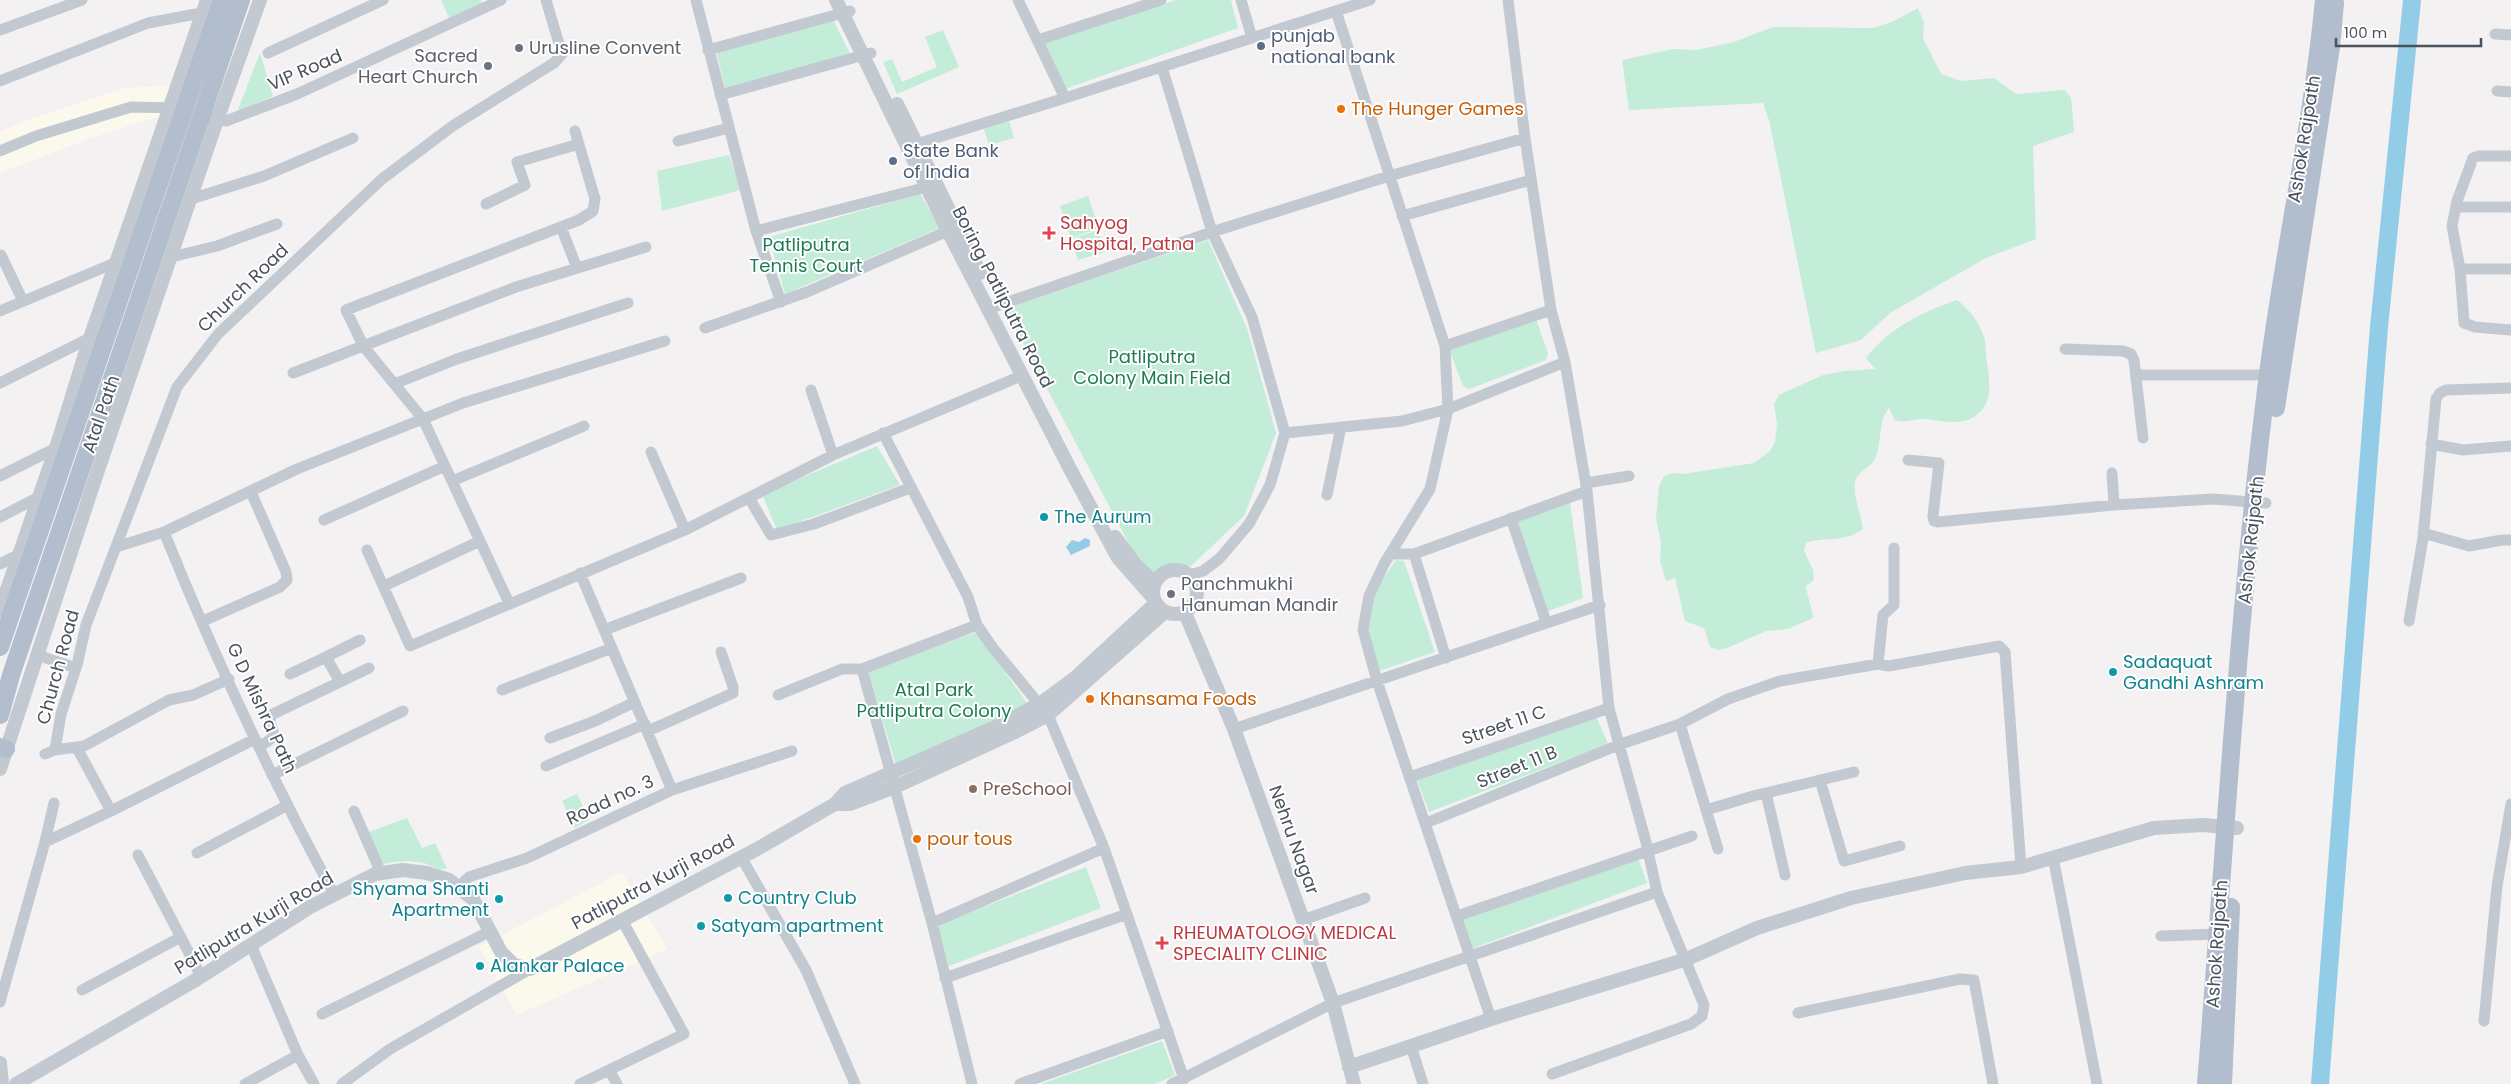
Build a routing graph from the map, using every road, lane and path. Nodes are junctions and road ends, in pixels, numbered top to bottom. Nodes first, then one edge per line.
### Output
1 (82, 0) edge
2 (207, 0) edge
3 (222, 0) edge
4 (240, 0) edge
5 (260, 0) edge
6 (383, 0) edge
7 (501, 0) edge
8 (546, 0) edge
9 (696, 0) edge
10 (1018, 0) edge
11 (1161, 0) edge
12 (1241, 0) edge
13 (1370, 0) edge
14 (1508, 0) edge
15 (2324, 0) edge
16 (2336, 0) edge
17 (843, 6) edge
18 (1336, 11) junction
19 (202, 14) junction
20 (0, 30) edge
21 (2495, 34) dead end
22 (2511, 35) edge
23 (1252, 38) junction
24 (1038, 40) junction
25 (708, 50) junction
26 (268, 53) dead end
27 (866, 54) junction
28 (1162, 67) junction
29 (0, 81) edge
30 (2497, 91) dead end
31 (2511, 92) edge
32 (720, 94) junction
33 (1065, 98) junction
34 (178, 108) junction
35 (210, 117) junction
36 (729, 128) junction
37 (575, 131) dead end
38 (353, 138) dead end
39 (1525, 138) junction
40 (678, 140) dead end
41 (579, 144) junction
42 (912, 145) junction
43 (0, 150) edge
44 (2511, 156) edge
45 (1389, 176) junction
46 (1531, 180) junction
47 (927, 187) junction
48 (191, 199) junction
49 (486, 204) dead end
50 (2456, 207) junction
51 (2511, 207) edge
52 (1402, 216) junction
53 (277, 224) dead end
54 (561, 227) junction
55 (756, 230) junction
56 (948, 231) junction
57 (1212, 232) junction
58 (646, 247) dead end
59 (0, 254) edge
60 (172, 257) junction
61 (117, 262) junction
62 (577, 268) junction
63 (2460, 269) junction
64 (2511, 269) edge
65 (23, 301) junction
66 (781, 302) junction
67 (628, 303) dead end
68 (992, 308) junction
69 (1551, 310) junction
70 (0, 311) edge
71 (705, 328) dead end
72 (2511, 330) edge
73 (90, 338) junction
74 (666, 341) dead end
75 (1445, 346) junction
76 (364, 347) junction
77 (2065, 349) dead end
78 (1565, 362) junction
79 (293, 373) dead end
80 (2136, 375) junction
81 (2274, 375) junction
82 (1022, 376) junction
83 (0, 383) edge
84 (394, 384) junction
85 (2511, 388) edge
86 (811, 390) dead end
87 (1448, 409) junction
88 (423, 419) junction
89 (584, 426) dead end
90 (1341, 427) junction
91 (883, 433) junction
92 (1284, 433) junction
93 (2143, 438) dead end
94 (2431, 444) junction
95 (2511, 446) edge
96 (56, 448) junction
97 (651, 452) dead end
98 (833, 454) junction
99 (1908, 460) dead end
100 (1073, 465) junction
101 (445, 466) junction
102 (2112, 473) dead end
103 (0, 476) edge
104 (1629, 476) dead end
105 (452, 481) junction
106 (1587, 486) junction
107 (910, 488) junction
108 (251, 492) junction
109 (1327, 495) dead end
110 (39, 497) junction
111 (749, 498) junction
112 (2260, 502) junction
113 (2114, 505) junction
114 (0, 517) edge
115 (1511, 518) junction
116 (324, 520) dead end
117 (685, 530) junction
118 (164, 532) junction
119 (2423, 533) junction
120 (2511, 540) edge
121 (480, 541) junction
122 (116, 548) junction
123 (1894, 548) dead end
124 (367, 550) dead end
125 (20, 554) junction
126 (1390, 554) junction
127 (1414, 554) junction
128 (0, 564) edge
129 (580, 573) junction
130 (1190, 575) junction
131 (741, 578) dead end
132 (1155, 583) junction
133 (384, 586) junction
134 (509, 603) junction
135 (1, 604) edge
136 (1158, 605) junction
137 (1600, 605) junction
138 (1185, 613) junction
139 (202, 621) junction
140 (2409, 621) dead end
141 (1546, 622) junction
142 (977, 625) junction
143 (604, 630) junction
144 (360, 640) dead end
145 (0, 647) edge
146 (612, 648) junction
147 (721, 652) dead end
148 (37, 655) junction
149 (326, 656) junction
150 (1446, 658) junction
151 (1878, 664) junction
152 (76, 668) junction
153 (369, 668) dead end
154 (862, 669) junction
155 (290, 674) dead end
156 (229, 679) junction
157 (1377, 681) junction
158 (340, 682) junction
159 (502, 690) dead end
160 (778, 695) dead end
161 (635, 702) junction
162 (1609, 708) junction
163 (1044, 709) junction
164 (402, 711) dead end
165 (0, 715) edge
166 (1680, 724) junction
167 (646, 728) junction
168 (1234, 729) junction
169 (550, 738) dead end
170 (257, 742) junction
171 (1620, 744) junction
172 (3, 748) edge
173 (77, 748) junction
174 (792, 751) dead end
175 (546, 766) dead end
176 (0, 769) edge
177 (1854, 772) dead end
178 (891, 773) junction
179 (272, 774) junction
180 (1410, 777) junction
181 (1820, 780) junction
182 (894, 787) junction
183 (672, 790) junction
184 (1766, 793) junction
185 (54, 803) dead end
186 (835, 804) junction
187 (2511, 804) edge
188 (288, 805) junction
189 (1706, 810) junction
190 (110, 811) junction
191 (354, 811) dead end
192 (1426, 823) junction
193 (2231, 828) junction
194 (1692, 836) dead end
195 (45, 842) junction
196 (1900, 846) dead end
197 (1104, 848) junction
198 (1648, 849) junction
199 (1718, 849) dead end
200 (197, 853) dead end
201 (138, 855) dead end
202 (741, 857) junction
203 (2053, 858) junction
204 (2021, 867) junction
205 (381, 873) junction
206 (1785, 875) dead end
207 (458, 887) junction
208 (1657, 892) junction
209 (335, 896) junction
210 (1366, 898) dead end
211 (1127, 914) junction
212 (1457, 916) junction
213 (622, 920) junction
214 (1303, 920) junction
215 (932, 923) junction
216 (491, 931) junction
217 (2217, 934) junction
218 (2160, 936) dead end
219 (181, 937) junction
220 (251, 945) junction
221 (1469, 955) junction
222 (1686, 959) junction
223 (530, 969) junction
224 (202, 976) junction
225 (946, 978) junction
226 (82, 990) dead end
227 (0, 1002) edge
228 (1333, 1003) junction
229 (1798, 1013) dead end
230 (322, 1014) dead end
231 (1492, 1019) junction
232 (2484, 1020) dead end
233 (1168, 1031) junction
234 (1412, 1046) junction
235 (298, 1055) junction
236 (0, 1063) edge
237 (1349, 1067) junction
238 (609, 1070) junction
239 (1552, 1074) dead end
240 (1184, 1079) junction
241 (2, 1084) edge
242 (16, 1084) edge
243 (245, 1084) edge
244 (314, 1084) edge
245 (342, 1084) edge
246 (580, 1084) edge
247 (617, 1084) edge
248 (855, 1084) edge
249 (972, 1084) edge
250 (1020, 1084) edge
251 (1172, 1084) edge
252 (1354, 1084) edge
253 (1423, 1084) edge
254 (1993, 1084) edge
255 (2097, 1084) edge
256 (2206, 1084) edge
257 (2223, 1084) edge

1 - 20 street
2 - 19 street
3 - 34 main road, Atal Path
4 - 35 main road, Atal Path
5 - 35 street
6 - 26 street
7 - 35 street, VIP Road
8 - 122 street, Church Road
9 - 25 street
10 - 24 street
11 - 24 street
12 - 23 street
13 - 18 street
14 - 39 street
15 - 81 main road, Ashok Rajpath
16 - 81 main road, Ashok Rajpath
17 - 25 street
17 - 27 street, Boring Patliputra Road
18 - 23 street
18 - 45 street
19 - 29 street
19 - 34 street
21 - 22 street
23 - 28 street
24 - 33 street
25 - 32 street
27 - 32 street
27 - 42 street, Boring Patliputra Road
28 - 33 street
28 - 57 street
30 - 31 street
32 - 36 street
33 - 42 street
34 - 43 street
34 - 61 street
34 - 145 main road, Atal Path
35 - 48 street
35 - 165 main road, Atal Path
36 - 40 street
36 - 55 street
37 - 41 street
38 - 48 street
39 - 45 street
39 - 46 street
41 - 49 street
41 - 54 street
42 - 47 street, Boring Patliputra Road
42 - 68 street, Boring Patliputra Road
44 - 50 street
45 - 52 street
45 - 57 street
46 - 52 street
46 - 69 street
47 - 55 street
47 - 56 street, Boring Patliputra Road
48 - 60 street
50 - 51 street
50 - 63 street
52 - 75 street
53 - 60 street
54 - 62 street
54 - 76 street
55 - 66 street
56 - 66 street
56 - 68 street, Boring Patliputra Road
57 - 68 street
57 - 92 street
58 - 62 street
59 - 65 street
60 - 148 street
61 - 65 street
61 - 73 street
62 - 76 street
63 - 64 street
63 - 72 street
65 - 70 street
66 - 71 street
67 - 84 street
68 - 82 street, Boring Patliputra Road
68 - 100 street, Boring Patliputra Road
69 - 75 street
69 - 78 street
73 - 83 street
73 - 96 street
74 - 88 street
75 - 87 street
76 - 79 street
76 - 84 street
77 - 80 street
78 - 87 street
78 - 106 street
80 - 81 street
80 - 93 street
81 - 112 main road, Ashok Rajpath
82 - 91 street
82 - 100 street, Boring Patliputra Road
84 - 88 street
85 - 94 street
86 - 98 street
87 - 90 street
87 - 126 street
88 - 101 street
88 - 108 street
89 - 105 street
90 - 92 street
90 - 109 street
91 - 98 street
91 - 107 street
92 - 130 street
94 - 95 street
94 - 119 street
96 - 103 street
96 - 110 street
97 - 117 street
98 - 111 street
99 - 113 street
100 - 132 street, Boring Patliputra Road
100 - 136 street, Boring Patliputra Road
101 - 105 street
101 - 116 street
102 - 113 street
104 - 106 street
105 - 121 street
106 - 115 street
106 - 137 street
107 - 111 street
107 - 142 street
108 - 118 street
108 - 139 street
110 - 114 street
110 - 125 street
111 - 117 street
112 - 113 street
112 - 193 main road, Ashok Rajpath
115 - 127 street
115 - 141 street
117 - 129 street
118 - 122 street
118 - 139 street, G D Mishra Path
119 - 120 street
119 - 140 street
121 - 133 street
121 - 134 street
122 - 152 street, Church Road
123 - 151 street
124 - 133 street
125 - 128 street
125 - 135 street
126 - 127 street
126 - 157 street
127 - 150 street
129 - 134 street
129 - 143 street, Road no. 3
130 - 132 street
130 - 138 street
131 - 143 street
132 - 136 street
133 - 134 street
136 - 138 street
136 - 163 street, Patliputra Kurji Road
137 - 141 street
137 - 162 street
138 - 168 street, Nehru Nagar
139 - 156 street, G D Mishra Path
141 - 150 street
142 - 154 street
142 - 163 street
143 - 146 street, Road no. 3
144 - 149 street
146 - 159 street
146 - 161 street, Road no. 3
147 - 167 street
148 - 152 street
148 - 172 street
149 - 155 street
149 - 158 street
150 - 157 street
151 - 166 street, Street 11 B
151 - 204 street, Street 11 B
152 - 173 street, Church Road
153 - 158 street
154 - 160 street
154 - 178 street
156 - 170 street, G D Mishra Path
156 - 173 street
157 - 168 street
157 - 180 street
158 - 170 street
161 - 167 street, Road no. 3
161 - 169 street
162 - 171 street
162 - 180 street, Street 11 C
163 - 178 street, Patliputra Kurji Road
163 - 182 street, Patliputra Kurji Road
163 - 197 street
164 - 179 street
166 - 171 street, Street 11 B
166 - 189 street
167 - 175 street
167 - 183 street, Road no. 3
168 - 214 street, Nehru Nagar
170 - 179 street, G D Mishra Path
170 - 190 street
171 - 192 street, Street 11 B
171 - 198 street
172 - 176 street
173 - 190 street
174 - 183 street
177 - 181 street
178 - 182 street
178 - 186 street, Patliputra Kurji Road
179 - 188 street, G D Mishra Path
180 - 192 street
181 - 184 street
181 - 196 street
182 - 186 street, Patliputra Kurji Road
182 - 215 street
183 - 207 street, Road no. 3
184 - 189 street
184 - 206 street
185 - 195 street
186 - 202 street, Patliputra Kurji Road
187 - 232 street
188 - 200 street
188 - 209 street, G D Mishra Path
189 - 199 street
190 - 195 street
191 - 205 street
192 - 212 street
193 - 203 street
193 - 217 main road, Ashok Rajpath
193 - 257 main road, Ashok Rajpath
194 - 198 street
195 - 227 street
197 - 211 street
197 - 215 street
198 - 208 street
198 - 212 street
201 - 219 street
202 - 213 street, Patliputra Kurji Road
202 - 248 street
203 - 204 street
203 - 255 street
204 - 222 street
205 - 207 street, Patliputra Kurji Road
205 - 209 street, Patliputra Kurji Road
207 - 216 street, Patliputra Kurji Road
208 - 221 street
208 - 222 street
209 - 220 street, Patliputra Kurji Road
210 - 214 street
211 - 225 street
211 - 233 street
212 - 221 street
213 - 223 street, Patliputra Kurji Road
213 - 238 street
214 - 228 street, Nehru Nagar
215 - 225 street
216 - 223 street, Patliputra Kurji Road
216 - 230 street
217 - 218 street
217 - 256 main road, Ashok Rajpath
219 - 224 street
219 - 226 street
220 - 224 street, Patliputra Kurji Road
220 - 235 street
221 - 228 street
221 - 231 street
222 - 231 street
222 - 239 street
223 - 245 street
224 - 242 street, Patliputra Kurji Road
225 - 249 street
228 - 237 street, Nehru Nagar
228 - 240 street
229 - 254 street
231 - 234 street
233 - 240 street
233 - 250 street
234 - 237 street
234 - 253 street
235 - 243 street
235 - 244 street
236 - 241 street
237 - 252 street, Nehru Nagar
238 - 246 street
238 - 247 street
240 - 251 street

